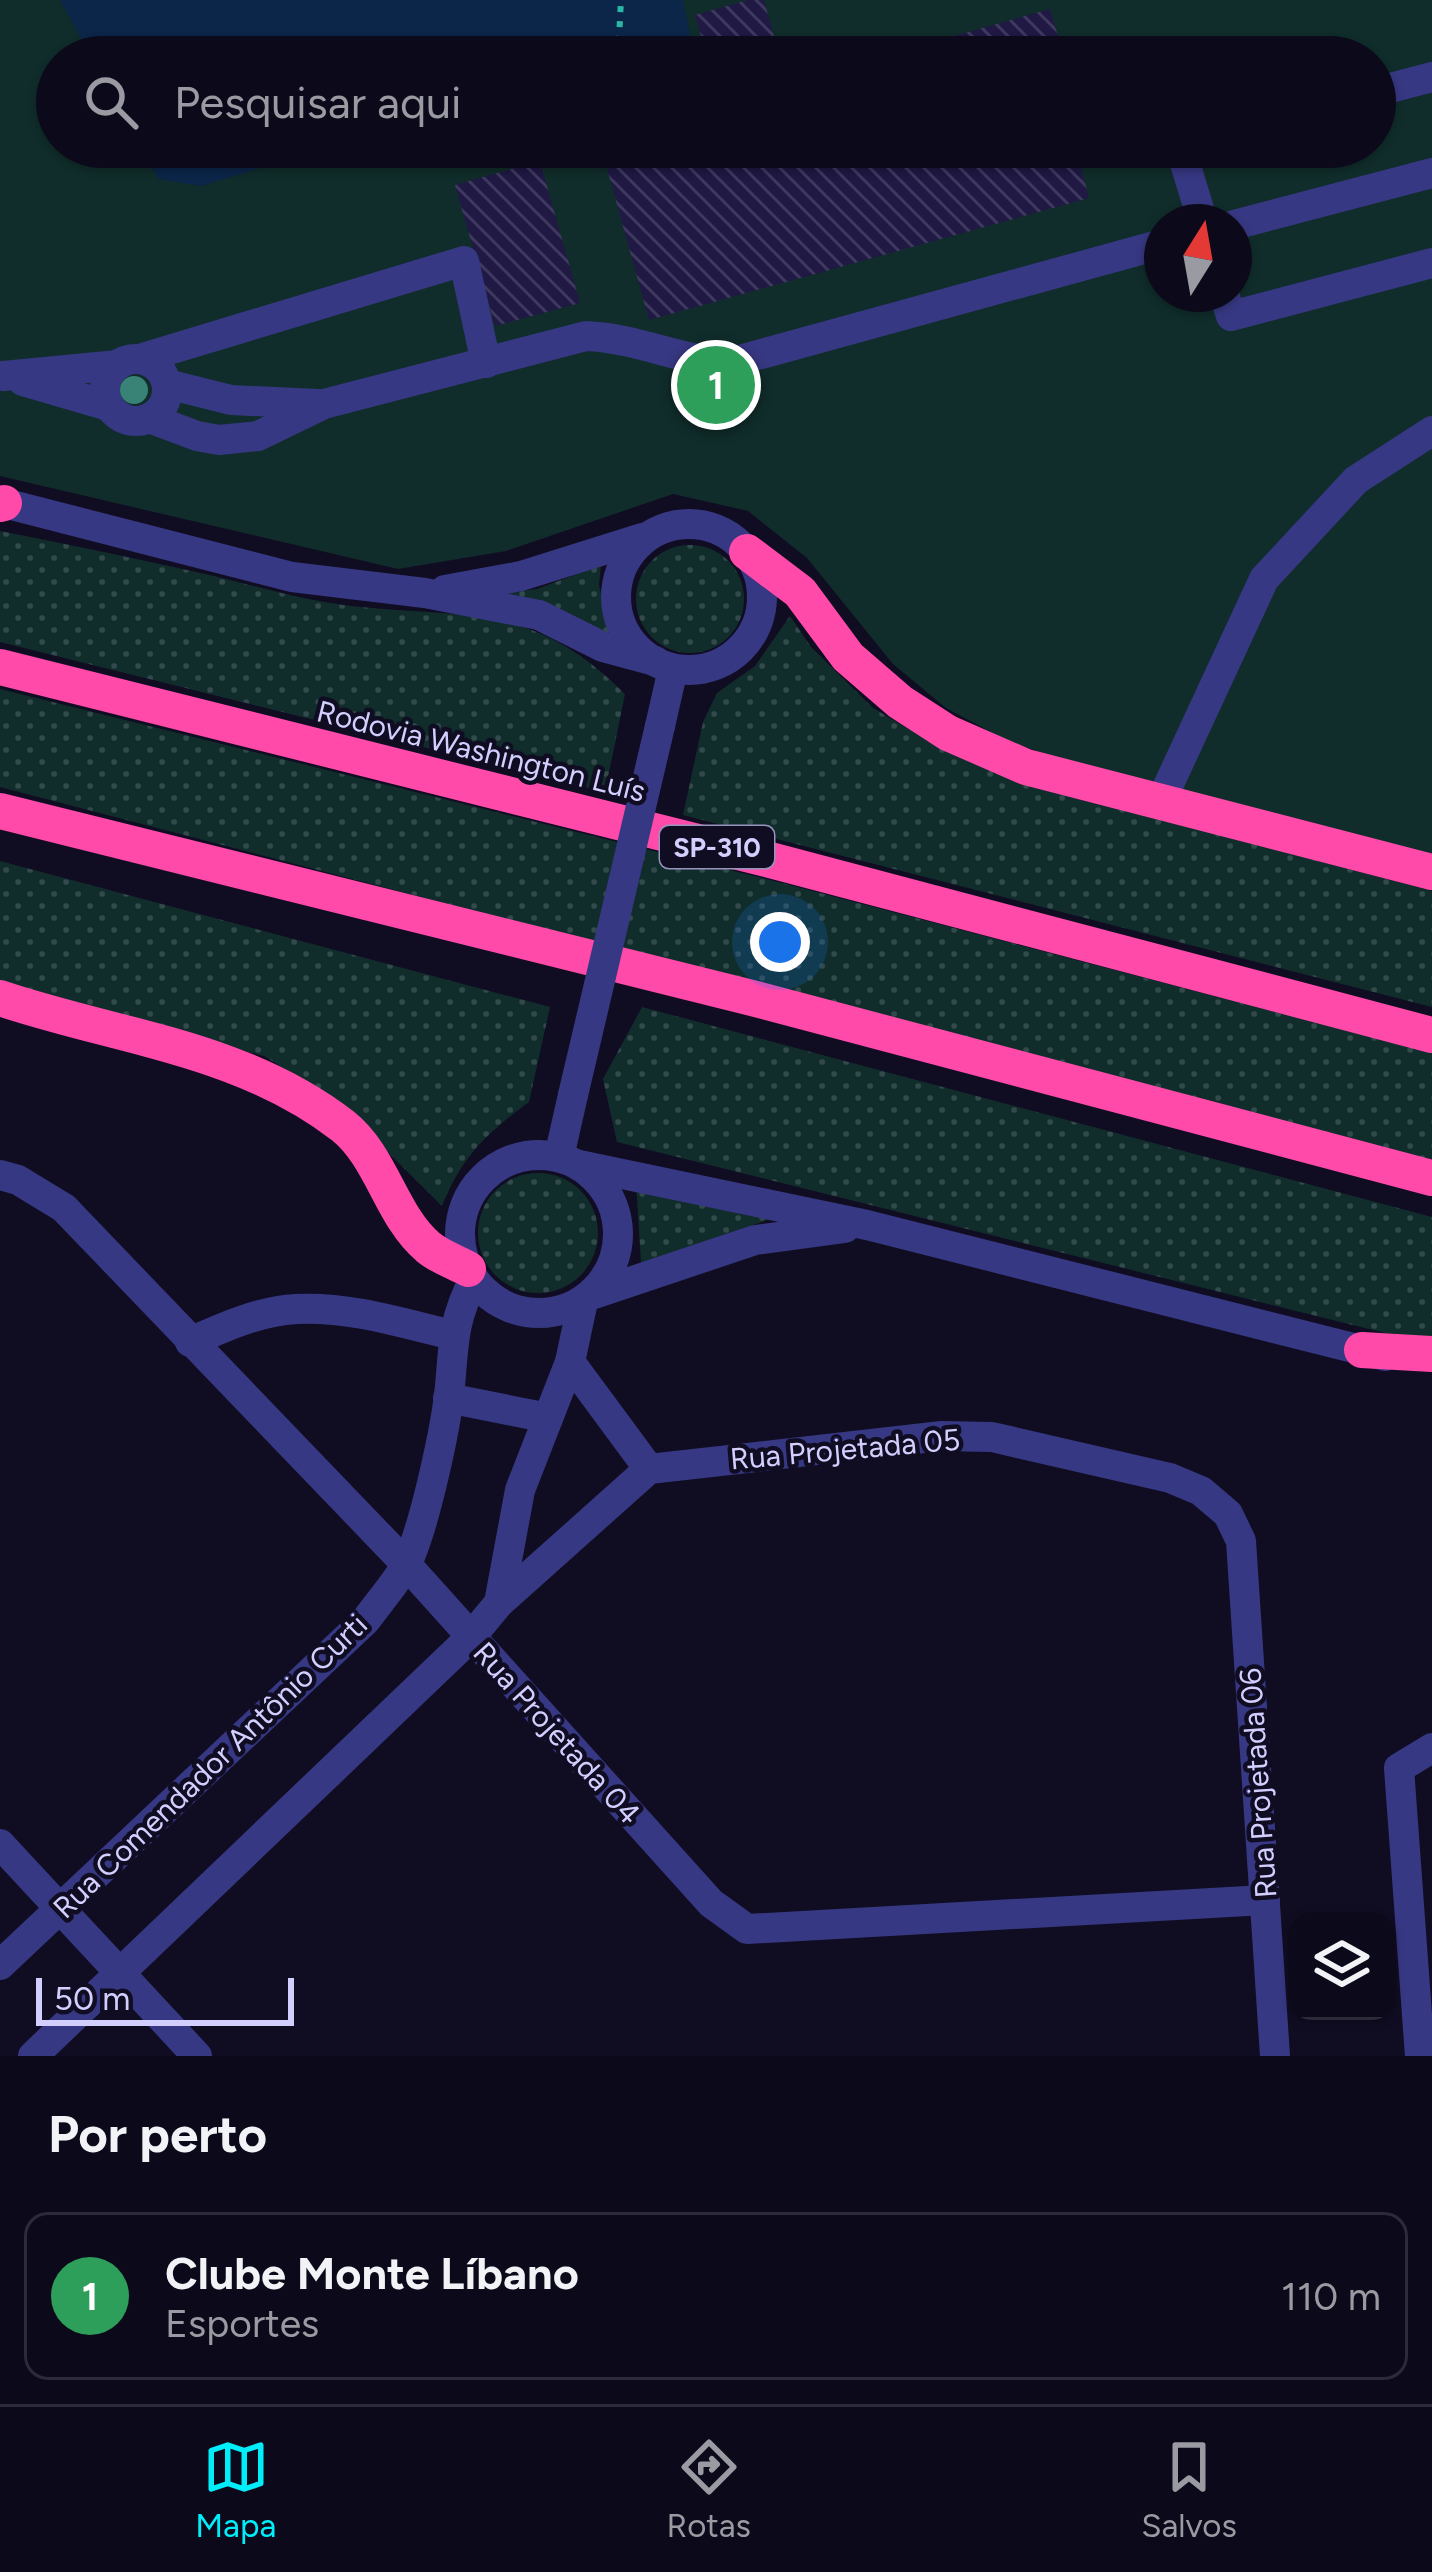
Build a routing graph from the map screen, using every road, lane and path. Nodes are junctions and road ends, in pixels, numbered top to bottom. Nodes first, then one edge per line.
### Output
1 (621, 0) edge
2 (619, 36) edge
3 (1432, 77) edge
4 (1396, 86) edge
5 (1186, 168) edge
6 (1432, 173) edge
7 (1197, 204) edge
8 (1252, 220) edge
9 (1144, 249) edge
10 (1432, 263) edge
11 (1252, 310) edge
12 (128, 362) junction
13 (486, 363) junction
14 (1, 375) edge
15 (166, 384) junction
16 (324, 404) junction
17 (109, 406) junction
18 (149, 418) junction
19 (1432, 431) edge
20 (1, 503) edge
21 (648, 536) junction
22 (747, 552) junction
23 (425, 593) junction
24 (664, 665) junction
25 (0, 667) edge
26 (1162, 800) junction
27 (0, 811) edge
28 (1432, 872) edge
29 (0, 998) edge
30 (1432, 1035) edge
31 (569, 1161) junction
32 (0, 1175) edge
33 (1432, 1178) edge
34 (867, 1226) junction
35 (471, 1274) junction
36 (587, 1298) junction
37 (452, 1335) junction
38 (190, 1342) junction
39 (1362, 1350) junction
40 (1432, 1354) edge
41 (570, 1362) junction
42 (1432, 1368) edge
43 (448, 1398) junction
44 (548, 1418) junction
45 (649, 1469) junction
46 (1228, 1514) joint
47 (511, 1539) junction
48 (562, 1546) junction
49 (406, 1564) junction
50 (499, 1603) junction
51 (470, 1638) junction
52 (1432, 1748) edge
53 (0, 1844) edge
54 (1265, 1900) junction
55 (60, 1908) junction
56 (0, 1965) edge
57 (120, 1973) junction
58 (33, 2056) edge
59 (197, 2056) edge
60 (1275, 2056) edge
61 (1420, 2056) edge

1 - 2 path
3 - 4 street
5 - 7 street
6 - 8 street
9 - 13 street
10 - 11 street
12 - 13 street
12 - 14 street
12 - 15 street
12 - 17 street
13 - 16 street
14 - 17 street
15 - 16 street
15 - 18 street
16 - 18 street
17 - 18 street
19 - 26 street
20 - 23 street
21 - 22 street
21 - 23 street
21 - 24 street
22 - 24 street
22 - 26 highway
23 - 24 street
24 - 31 street, bridge
25 - 30 highway, Rodovia Washington Luís / SP-310
26 - 28 highway
27 - 33 highway
29 - 35 highway
31 - 34 street
31 - 35 street
31 - 36 street
32 - 38 street, Rua Projetada 04
34 - 36 street
34 - 39 street
35 - 36 street
35 - 37 street, Rua Comendador Antônio Curti
36 - 41 street
37 - 38 street
37 - 43 street, Rua Comendador Antônio Curti
38 - 49 street, Rua Projetada 04
39 - 40 highway
39 - 42 street
41 - 44 street
41 - 45 street
43 - 44 street
43 - 49 street, Rua Comendador Antônio Curti
44 - 47 street
45 - 46 street, Rua Projetada 05
45 - 48 street
46 - 54 street, Rua Projetada 06
47 - 48 street
47 - 50 street
48 - 50 street
49 - 51 street, Rua Projetada 04
49 - 55 street, Rua Comendador Antônio Curti
50 - 51 street
51 - 54 street, Rua Projetada 04
51 - 57 street
52 - 61 street
53 - 55 street
54 - 60 street, Rua Projetada 06
55 - 56 street, Rua Comendador Antônio Curti
55 - 57 street
57 - 58 street
57 - 59 street

